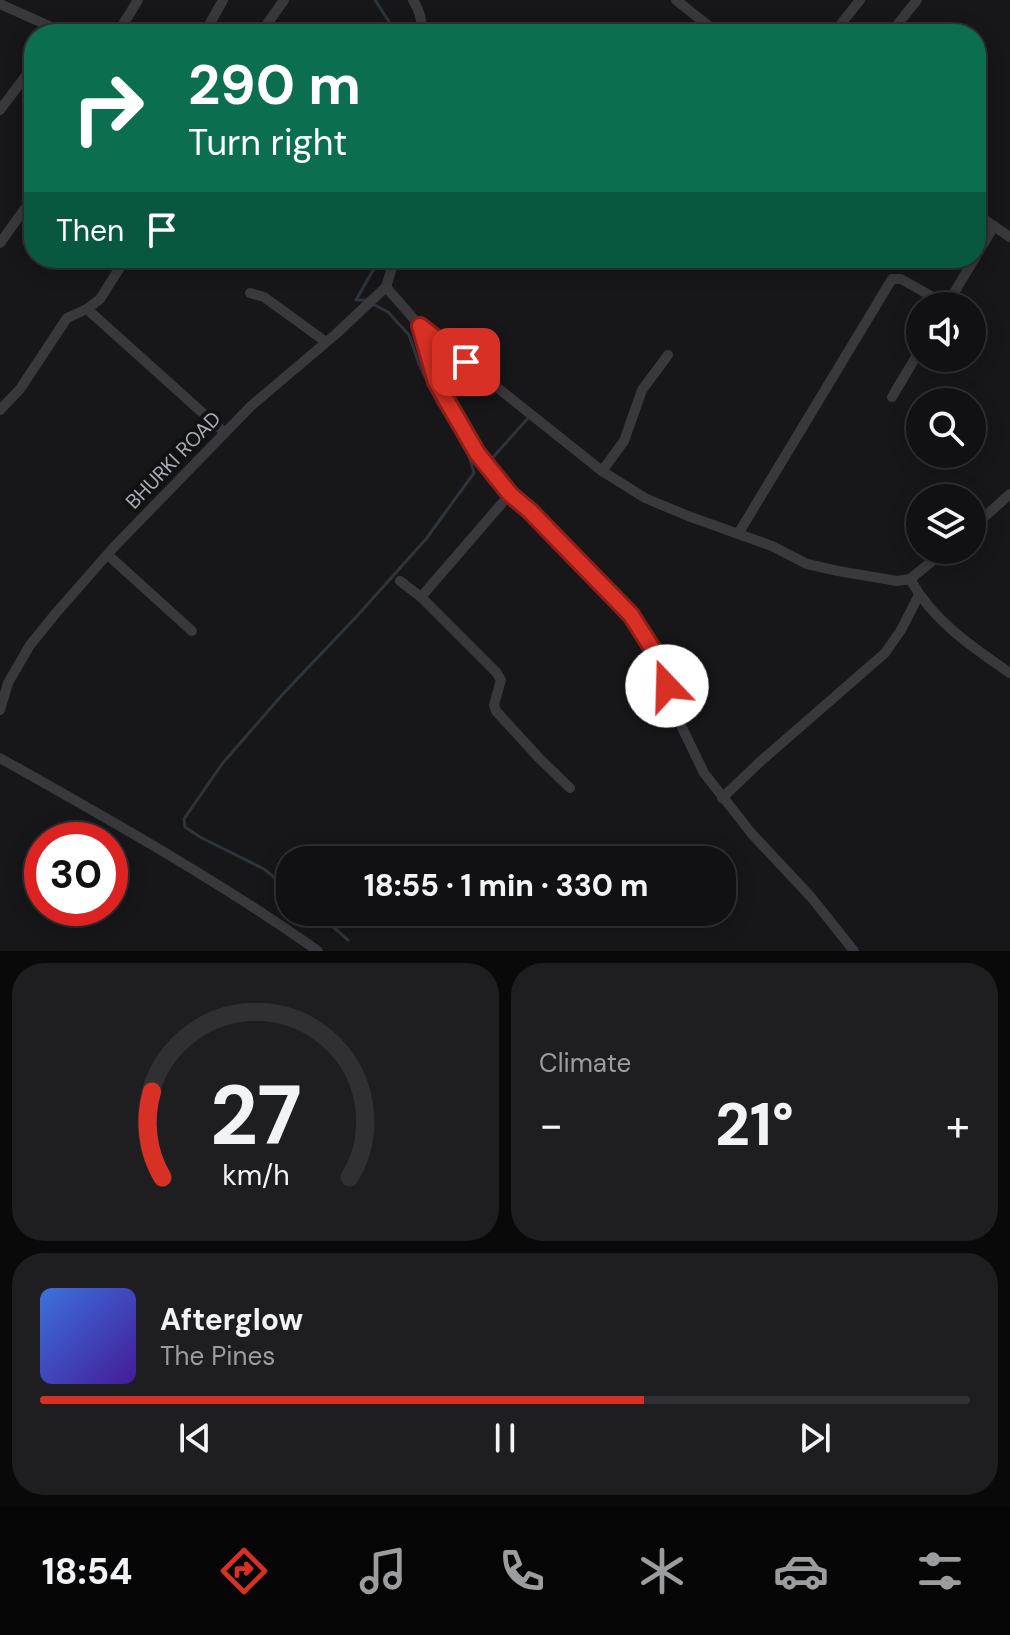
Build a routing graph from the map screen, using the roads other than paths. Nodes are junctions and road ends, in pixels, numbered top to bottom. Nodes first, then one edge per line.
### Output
1 (138, 0) edge
2 (223, 0) edge
3 (284, 0) edge
4 (413, 0) edge
5 (676, 0) edge
6 (860, 0) edge
7 (917, 0) edge
8 (0, 4) edge
9 (42, 24) edge
10 (123, 24) edge
11 (210, 24) edge
12 (267, 24) edge
13 (421, 24) edge
14 (706, 24) edge
15 (841, 24) edge
16 (898, 24) edge
17 (24, 78) edge
18 (0, 110) edge
19 (24, 210) edge
20 (986, 221) edge
21 (994, 226) junction
22 (1010, 237) edge
23 (986, 239) edge
24 (0, 243) edge
25 (120, 268) edge
26 (391, 268) edge
27 (969, 268) edge
28 (382, 291) junction
29 (924, 292) edge
30 (955, 292) edge
31 (250, 293) dead end
32 (87, 309) junction
33 (420, 326) junction
34 (326, 342) junction
35 (668, 355) dead end
36 (907, 372) edge
37 (892, 397) dead end
38 (0, 410) edge
39 (225, 433) junction
40 (602, 471) junction
41 (510, 494) junction
42 (1010, 494) edge
43 (986, 515) edge
44 (738, 534) junction
45 (108, 555) junction
46 (929, 564) edge
47 (910, 579) junction
48 (400, 581) dead end
49 (919, 595) junction
50 (421, 597) junction
51 (192, 631) dead end
52 (1010, 673) edge
53 (0, 710) edge
54 (0, 758) edge
55 (570, 788) dead end
56 (722, 798) junction
57 (318, 951) edge
58 (854, 951) edge

1 - 10 street
2 - 11 street
3 - 12 street
4 - 13 street
5 - 14 street
6 - 15 street
7 - 16 street
8 - 9 street
17 - 18 street
19 - 24 street
20 - 21 street
21 - 22 street
21 - 23 street
25 - 32 street
26 - 28 street
27 - 30 street
28 - 33 street
28 - 34 street, BHURKI ROAD
29 - 44 street
31 - 34 street
32 - 38 street
32 - 39 street
33 - 40 street
33 - 41 street
34 - 39 street, BHURKI ROAD
35 - 40 street
36 - 37 street
39 - 45 street, BHURKI ROAD
40 - 44 street
41 - 50 street
41 - 56 street
42 - 43 street
44 - 47 street
45 - 51 street
45 - 53 street, BHURKI ROAD
46 - 47 street
47 - 49 street
48 - 50 street
49 - 52 street
49 - 56 street
50 - 55 street
54 - 57 street
56 - 58 street

